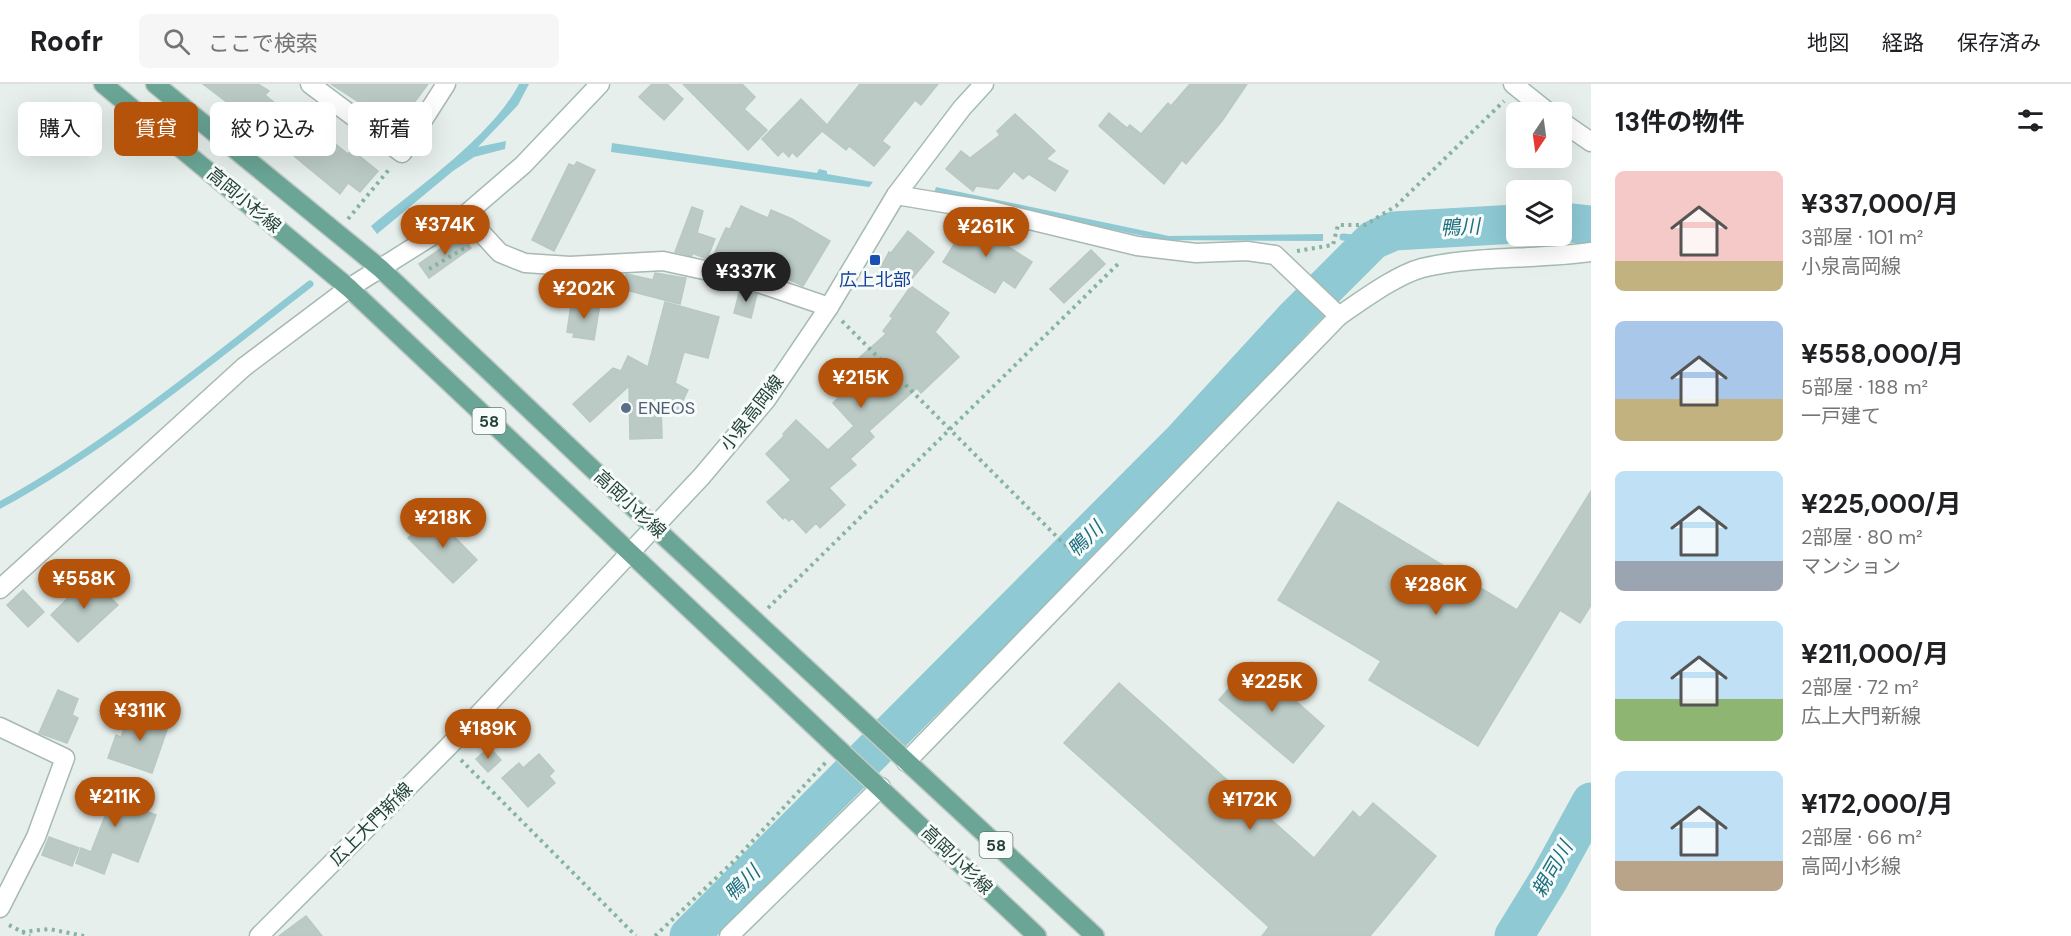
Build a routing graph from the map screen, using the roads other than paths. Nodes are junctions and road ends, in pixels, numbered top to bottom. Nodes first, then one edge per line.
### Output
1 (103, 84) edge
2 (155, 84) edge
3 (310, 84) edge
4 (446, 84) edge
5 (600, 84) edge
6 (984, 84) edge
7 (1515, 86) edge
8 (1535, 102) edge
9 (1572, 129) edge
10 (1591, 142) edge
11 (896, 195) junction
12 (465, 215) junction
13 (1591, 252) edge
14 (381, 269) junction
15 (349, 288) junction
16 (829, 307) junction
17 (1335, 312) junction
18 (655, 528) junction
19 (630, 554) junction
20 (0, 589) edge
21 (0, 727) edge
22 (902, 758) junction
23 (876, 783) junction
24 (0, 908) edge
25 (259, 936) edge
26 (729, 936) edge
27 (1036, 936) edge
28 (1095, 936) edge

1 - 15 main road, 高岡小杉線 / 58
2 - 14 main road, 高岡小杉線 / 58
3 - 4 street
5 - 12 street
6 - 11 street, 小泉高岡線
7 - 8 street
9 - 10 street
11 - 16 street, 小泉高岡線
11 - 17 street
12 - 14 street
12 - 16 street
13 - 17 street
14 - 15 street
14 - 18 main road, 高岡小杉線 / 58
15 - 19 main road, 高岡小杉線 / 58
15 - 20 street
16 - 18 street, 小泉高岡線
17 - 22 street
18 - 19 street, 小泉高岡線
18 - 22 main road, 高岡小杉線 / 58
19 - 23 main road, 高岡小杉線 / 58
19 - 25 street, 広上大門新線
21 - 24 street
22 - 28 main road, 高岡小杉線 / 58
23 - 26 street
23 - 27 main road, 高岡小杉線 / 58

